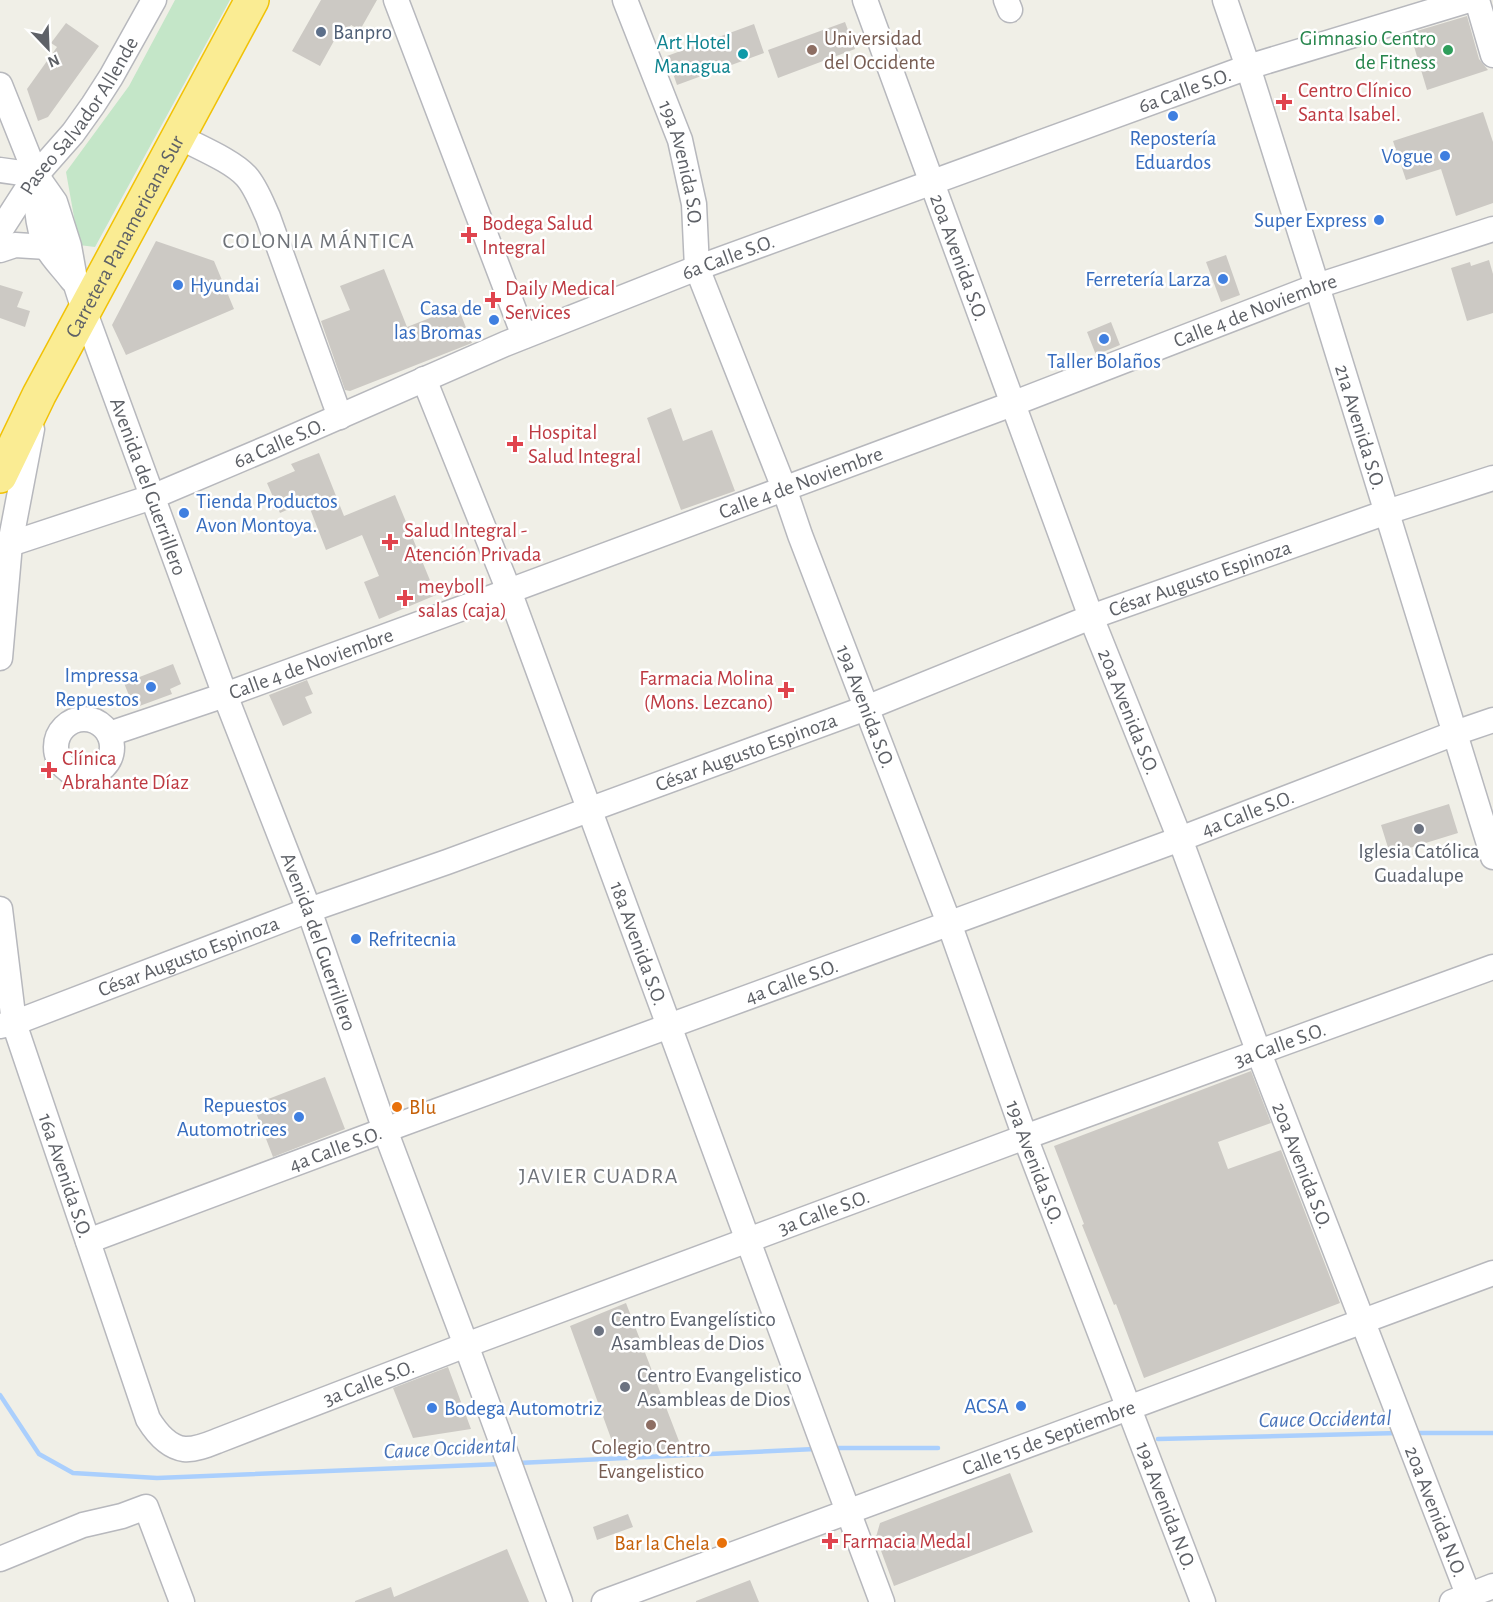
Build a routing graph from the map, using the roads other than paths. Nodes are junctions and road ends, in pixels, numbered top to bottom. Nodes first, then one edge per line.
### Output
1 (154, 0) edge
2 (252, 0) edge
3 (396, 0) edge
4 (625, 0) edge
5 (865, 0) edge
6 (1225, 0) edge
7 (1468, 0) edge
8 (1477, 0) edge
9 (1493, 55) edge
10 (1248, 67) junction
11 (0, 85) edge
12 (178, 136) junction
13 (0, 170) edge
14 (36, 175) junction
15 (932, 182) junction
16 (1493, 229) edge
17 (0, 231) edge
18 (47, 247) junction
19 (0, 250) edge
20 (696, 268) junction
21 (1317, 286) junction
22 (80, 297) junction
23 (524, 336) junction
24 (424, 379) junction
25 (39, 395) junction
26 (1012, 404) junction
27 (340, 417) junction
28 (0, 476) edge
29 (1493, 478) edge
30 (784, 488) junction
31 (152, 497) junction
32 (1387, 512) junction
33 (5, 545) edge
34 (510, 591) junction
35 (1091, 617) junction
36 (0, 658) edge
37 (225, 695) junction
38 (866, 708) junction
39 (1493, 720) edge
40 (1455, 733) junction
41 (109, 734) dead end
42 (590, 809) junction
43 (1180, 839) junction
44 (1493, 856) edge
45 (0, 909) edge
46 (309, 910) junction
47 (949, 923) junction
48 (1493, 967) edge
49 (7, 1025) edge
50 (669, 1026) junction
51 (1258, 1053) junction
52 (385, 1130) junction
53 (1025, 1137) junction
54 (749, 1240) junction
55 (88, 1241) junction
56 (1493, 1273) edge
57 (1361, 1321) junction
58 (466, 1345) junction
59 (1129, 1408) junction
60 (158, 1435) joint
61 (848, 1512) junction
62 (0, 1559) edge
63 (1493, 1586) edge
64 (1464, 1600) edge
65 (182, 1602) edge
66 (560, 1602) edge
67 (604, 1602) edge
68 (882, 1602) edge
69 (1203, 1602) edge

1 - 14 street, Paseo Salvador Allende
2 - 12 highway, Carretera Panamericana Sur
3 - 23 street
4 - 20 street, 19a Avenida S.O.
5 - 15 street, 20a Avenida S.O.
6 - 10 street, 21a Avenida S.O.
7 - 10 street, 6a Calle S.O.
8 - 9 street
10 - 15 street, 6a Calle S.O.
10 - 21 street, 21a Avenida S.O.
11 - 14 street, Avenida del Guerrillero
12 - 22 highway, Carretera Panamericana Sur
12 - 27 street
13 - 14 street
14 - 17 street, Paseo Salvador Allende
14 - 18 street, Avenida del Guerrillero
14 - 22 street, Avenida del Guerrillero
15 - 20 street, 6a Calle S.O.
15 - 26 street, 20a Avenida S.O.
16 - 21 street, Calle 4 de Noviembre
18 - 19 street
18 - 22 street, Avenida del Guerrillero
20 - 23 street, 6a Calle S.O.
20 - 30 street, 19a Avenida S.O.
21 - 26 street, Calle 4 de Noviembre
21 - 32 street, 21a Avenida S.O.
22 - 25 highway, Carretera Panamericana Sur
22 - 31 street, Avenida del Guerrillero
23 - 24 street, 6a Calle S.O.
24 - 27 street, 6a Calle S.O.
24 - 34 street, 18a Avenida S.O.
25 - 28 highway, Carretera Panamericana Sur
25 - 33 street
26 - 30 street, Calle 4 de Noviembre
26 - 35 street, 20a Avenida S.O.
27 - 31 street, 6a Calle S.O.
29 - 32 street, César Augusto Espinoza
30 - 34 street, Calle 4 de Noviembre
30 - 38 street, 19a Avenida S.O.
31 - 33 street, 6a Calle S.O.
31 - 37 street, Avenida del Guerrillero
32 - 35 street, César Augusto Espinoza
32 - 40 street, 21a Avenida S.O.
33 - 36 street
34 - 37 street, Calle 4 de Noviembre
34 - 42 street, 18a Avenida S.O.
35 - 38 street, César Augusto Espinoza
35 - 43 street, 20a Avenida S.O.
37 - 41 street, Calle 4 de Noviembre
37 - 46 street, Avenida del Guerrillero
38 - 42 street, César Augusto Espinoza
38 - 47 street, 19a Avenida S.O.
39 - 40 street, 4a Calle S.O.
40 - 43 street, 4a Calle S.O.
40 - 44 street, 21a Avenida S.O.
42 - 46 street, César Augusto Espinoza
42 - 50 street, 18a Avenida S.O.
43 - 47 street, 4a Calle S.O.
43 - 51 street, 20a Avenida S.O.
45 - 49 street, 16a Avenida S.O.
46 - 49 street, César Augusto Espinoza
46 - 52 street, Avenida del Guerrillero
47 - 50 street, 4a Calle S.O.
47 - 53 street, 19a Avenida S.O.
48 - 51 street, 3a Calle S.O.
49 - 55 street, 16a Avenida S.O.
50 - 52 street, 4a Calle S.O.
50 - 54 street, 18a Avenida S.O.
51 - 53 street, 3a Calle S.O.
51 - 57 street, 20a Avenida S.O.
52 - 55 street, 4a Calle S.O.
52 - 58 street, Avenida del Guerrillero
53 - 54 street, 3a Calle S.O.
53 - 59 street, 19a Avenida S.O.
54 - 58 street, 3a Calle S.O.
54 - 61 street, 18a Avenida S.O.
55 - 60 street, 16a Avenida S.O.
56 - 57 street, Calle 15 de Septiembre
57 - 59 street, Calle 15 de Septiembre
57 - 64 street, 20a Avenida N.O.
58 - 60 street, 3a Calle S.O.
58 - 66 street, Avenida del Guerrillero
59 - 61 street, Calle 15 de Septiembre
59 - 69 street, 19a Avenida N.O.
61 - 67 street, Calle 15 de Septiembre
61 - 68 street, 18a Avenida S.O.
62 - 65 street
63 - 64 street

